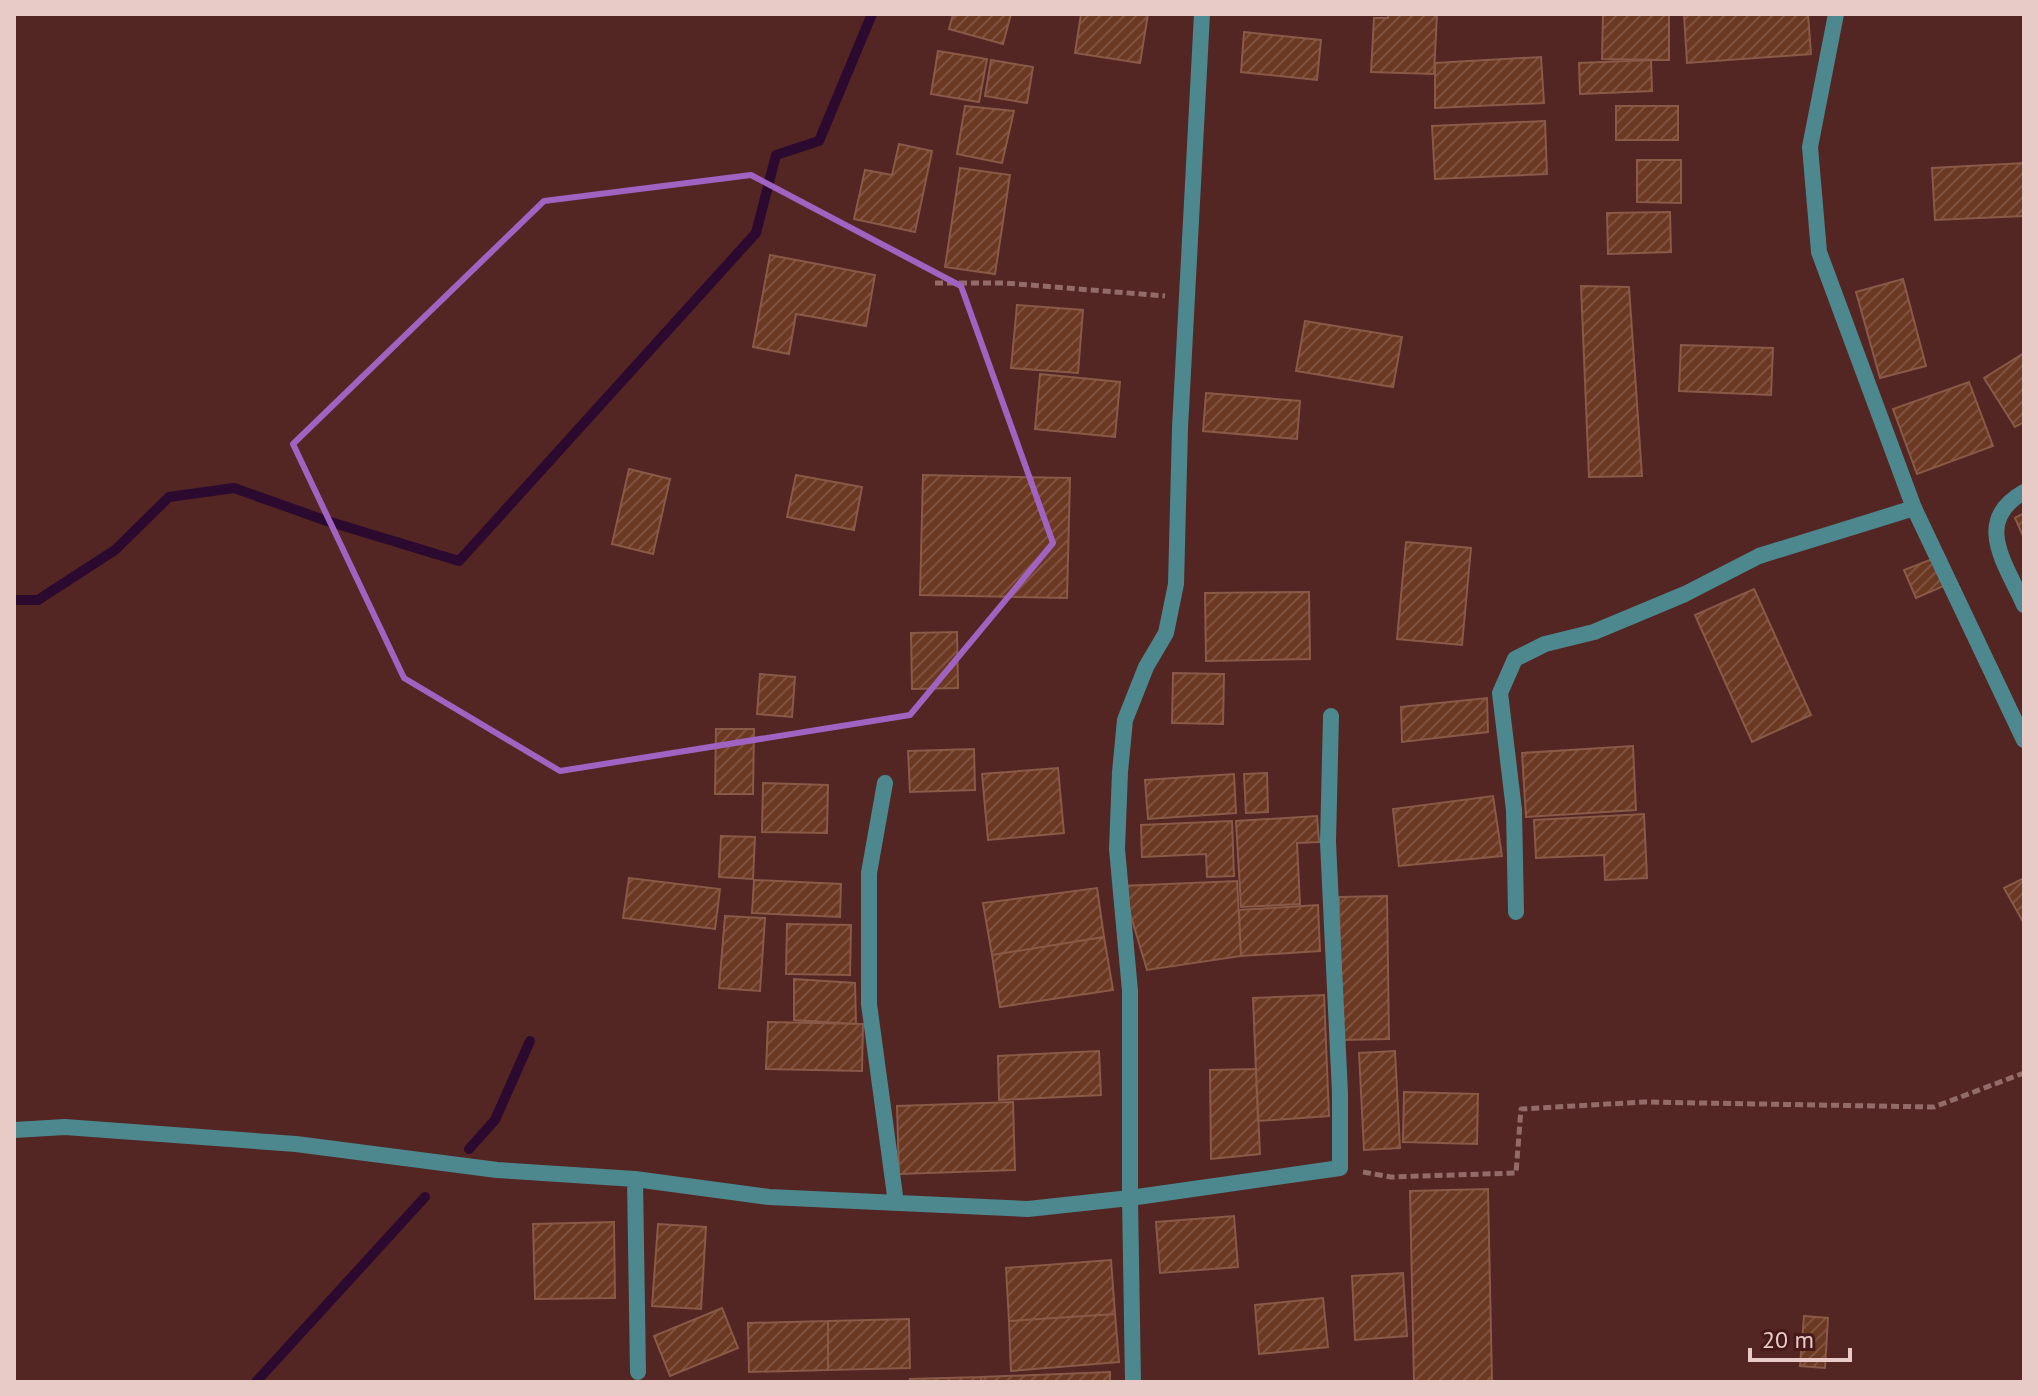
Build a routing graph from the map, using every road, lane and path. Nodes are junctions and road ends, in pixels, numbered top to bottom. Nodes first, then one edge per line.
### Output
1 (1202, 14) edge
2 (1836, 14) edge
3 (935, 283) dead end
4 (1189, 298) junction
5 (2024, 492) edge
6 (1914, 508) junction
7 (2024, 605) edge
8 (1331, 716) dead end
9 (2024, 740) edge
10 (885, 783) dead end
11 (1516, 912) dead end
12 (2024, 1073) edge
13 (14, 1130) edge
14 (1391, 1177) dead end
15 (635, 1179) junction
16 (1130, 1198) junction
17 (896, 1203) junction
18 (638, 1372) dead end
19 (1133, 1382) edge

1 - 4 street
2 - 6 street
3 - 4 path
4 - 16 street
5 - 7 street
6 - 9 street
6 - 11 street
8 - 16 street
10 - 17 street
12 - 14 path
13 - 15 street
15 - 17 street
15 - 18 street
16 - 17 street
16 - 19 street

